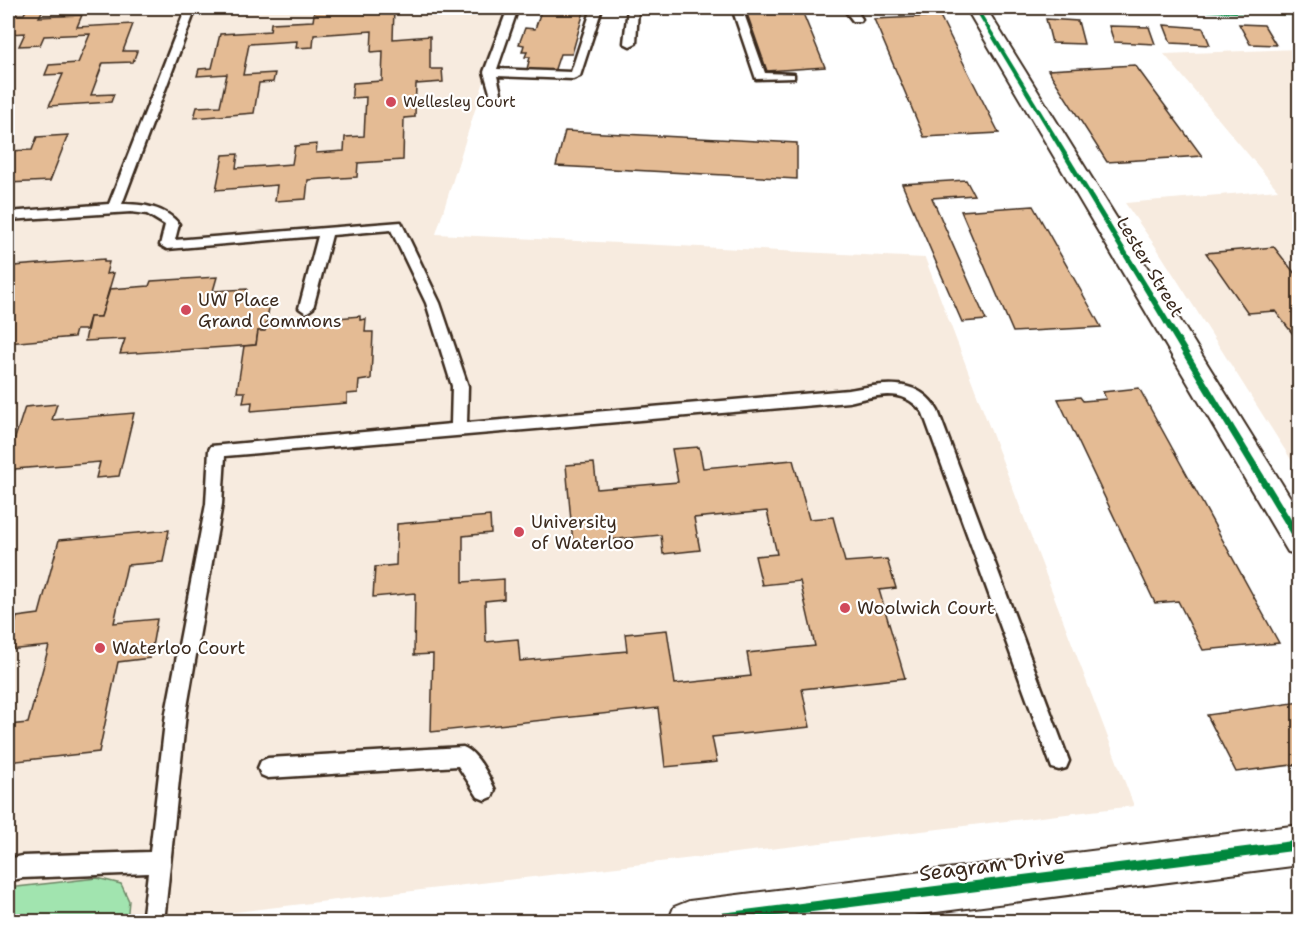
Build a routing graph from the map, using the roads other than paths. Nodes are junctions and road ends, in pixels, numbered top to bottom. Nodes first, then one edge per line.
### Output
1 (191, 8) edge
2 (513, 8) edge
3 (597, 8) edge
4 (633, 8) edge
5 (737, 8) edge
6 (848, 8) edge
7 (976, 8) edge
8 (1297, 8) edge
9 (1299, 11) edge
10 (857, 19) dead end
11 (630, 43) dead end
12 (490, 72) junction
13 (790, 76) dead end
14 (495, 93) dead end
15 (114, 208) junction
16 (8, 218) edge
17 (326, 231) junction
18 (306, 308) dead end
19 (459, 429) junction
20 (1299, 542) edge
21 (1059, 761) dead end
22 (267, 768) dead end
23 (486, 790) dead end
24 (1299, 845) edge
25 (160, 862) junction
26 (8, 870) edge
27 (153, 921) edge
28 (689, 921) edge

1 - 15 lane
2 - 12 lane
3 - 12 lane
4 - 11 lane
5 - 13 lane
6 - 10 lane
7 - 20 street, Lester Street
8 - 9 street
12 - 14 lane
15 - 16 lane
15 - 17 lane
17 - 18 lane
17 - 19 lane
19 - 21 lane
19 - 25 lane
22 - 23 lane
24 - 28 street, Seagram Drive
25 - 26 lane
25 - 27 lane

